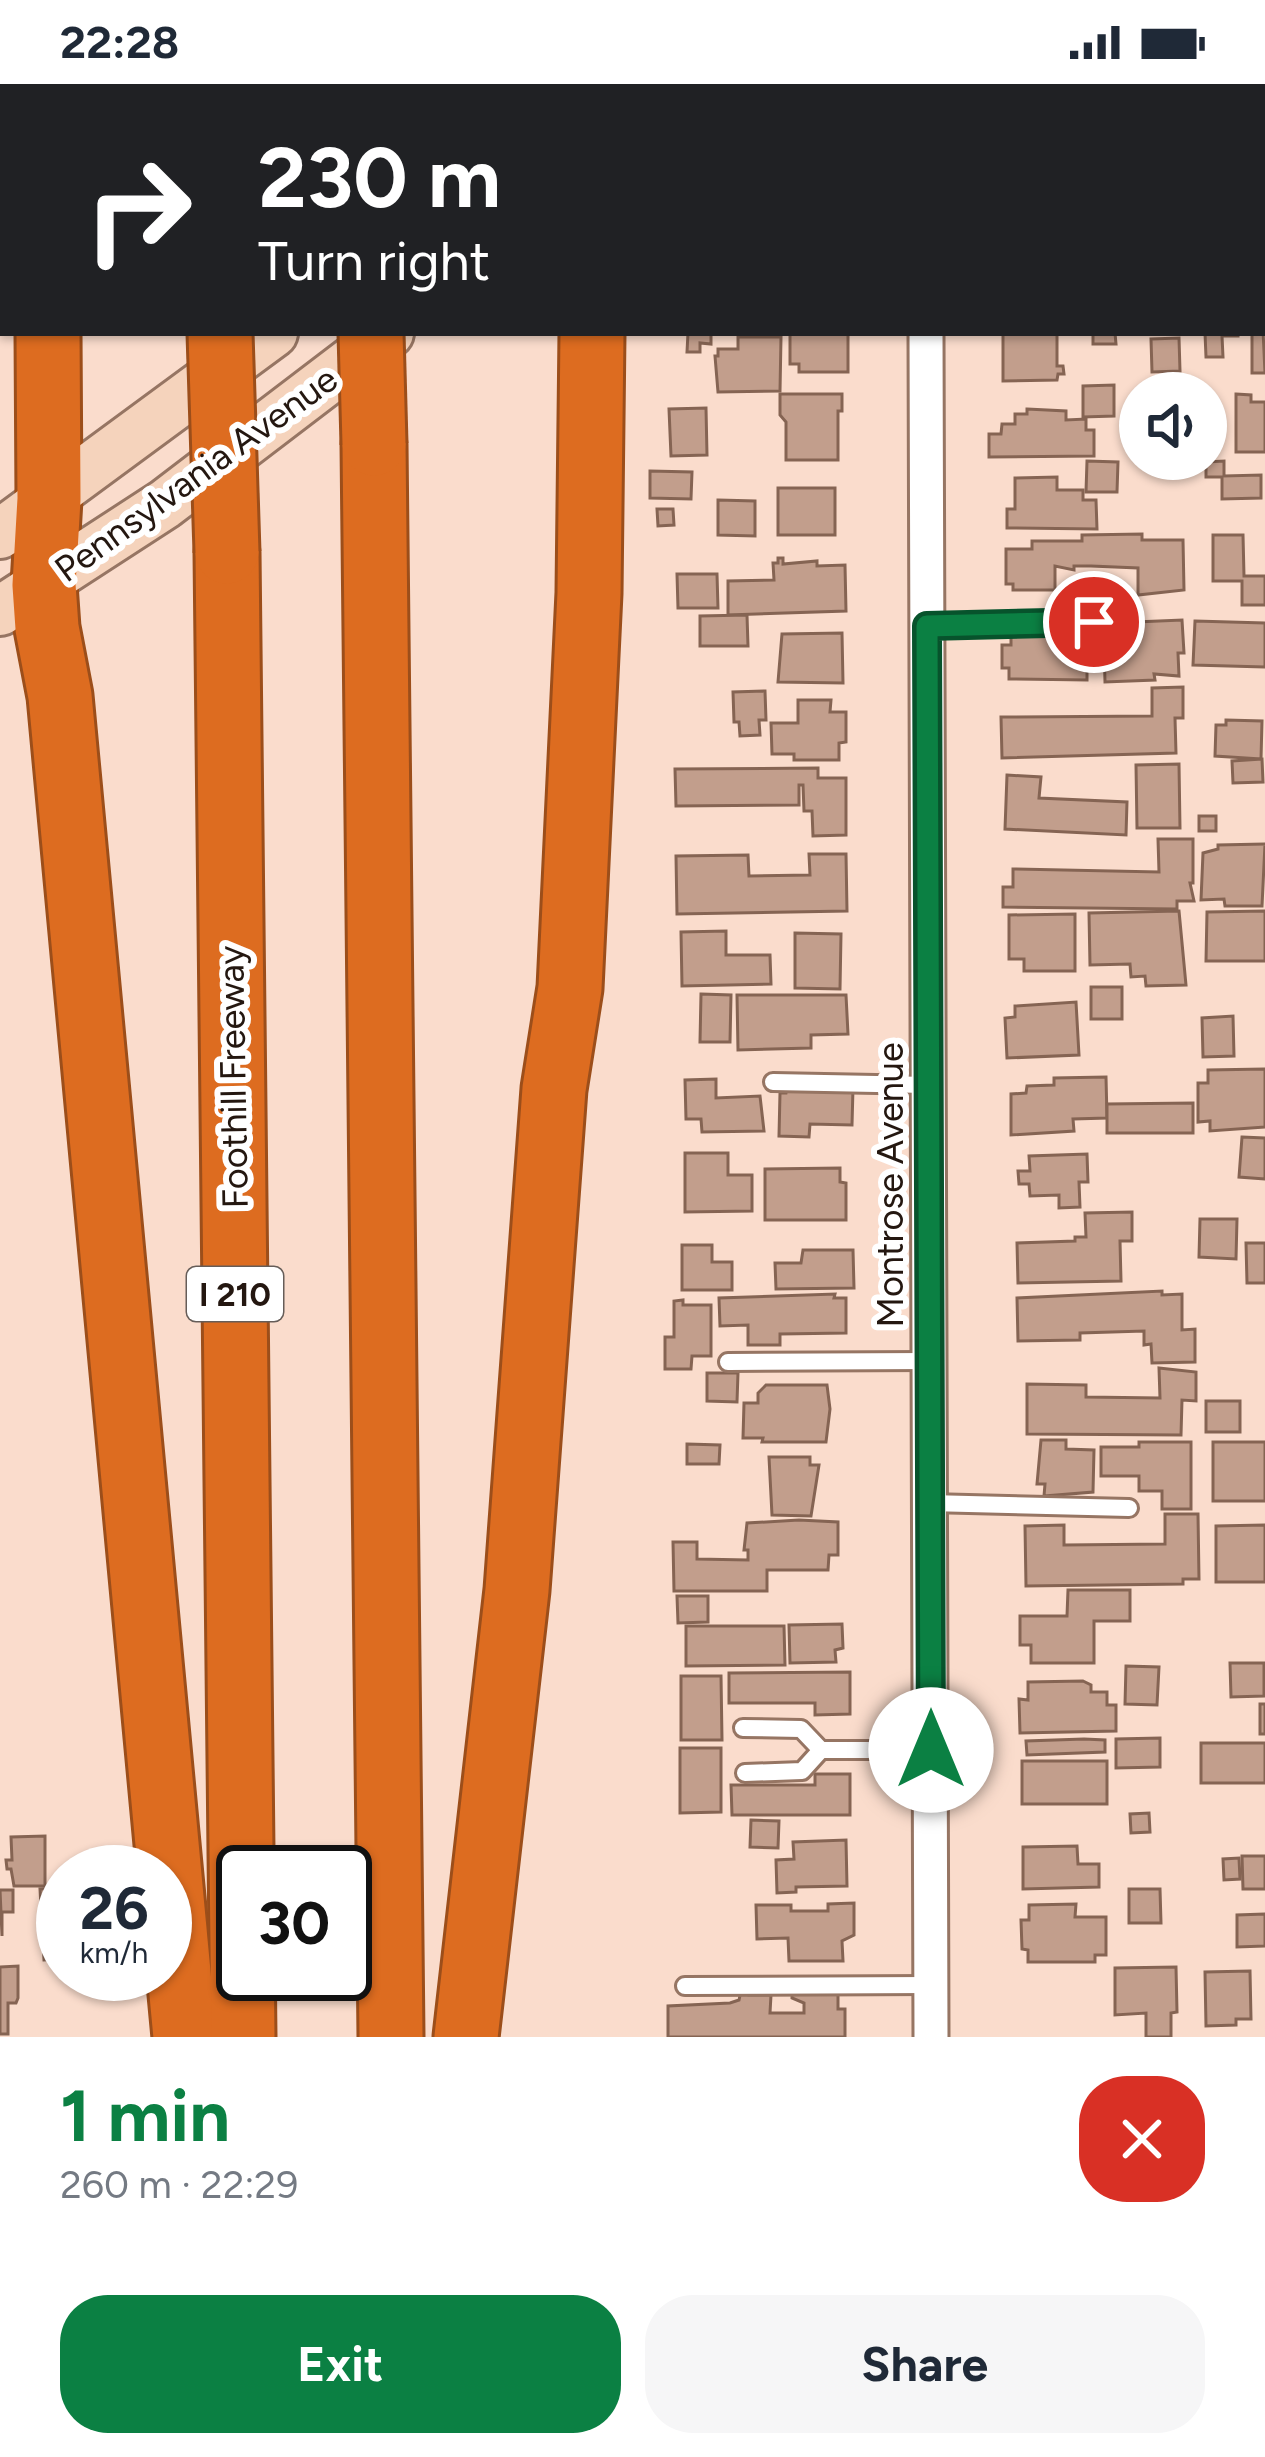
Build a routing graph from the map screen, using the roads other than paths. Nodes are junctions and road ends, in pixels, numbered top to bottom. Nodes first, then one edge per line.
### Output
1 (47, 336) edge
2 (220, 336) edge
3 (269, 336) edge
4 (370, 336) edge
5 (385, 336) edge
6 (592, 336) edge
7 (926, 336) edge
8 (25, 517) edge
9 (22, 598) edge
10 (1094, 622) dead end
11 (927, 626) junction
12 (773, 1082) dead end
13 (928, 1084) junction
14 (929, 1360) junction
15 (728, 1362) dead end
16 (929, 1503) junction
17 (1129, 1508) dead end
18 (743, 1728) dead end
19 (821, 1750) junction
20 (931, 1750) junction
21 (745, 1773) dead end
22 (931, 1985) junction
23 (685, 1986) dead end
24 (184, 2037) edge
25 (243, 2037) edge
26 (391, 2037) edge
27 (466, 2037) edge
28 (931, 2037) edge

1 - 8 highway
2 - 25 highway, Foothill Freeway / I 210, bridge
3 - 8 main road, Pennsylvania Avenue
4 - 26 highway, bridge
5 - 9 main road, Pennsylvania Avenue
6 - 27 highway
7 - 11 street, Montrose Avenue
8 - 9 highway
9 - 24 highway
10 - 11 lane
11 - 13 street, Montrose Avenue
12 - 13 lane
13 - 14 street, Montrose Avenue
14 - 15 lane
14 - 16 street, Montrose Avenue
16 - 17 lane
16 - 20 street, Montrose Avenue
18 - 19 lane
19 - 20 lane
19 - 21 lane
20 - 22 street, Montrose Avenue
22 - 23 lane
22 - 28 street, Montrose Avenue

